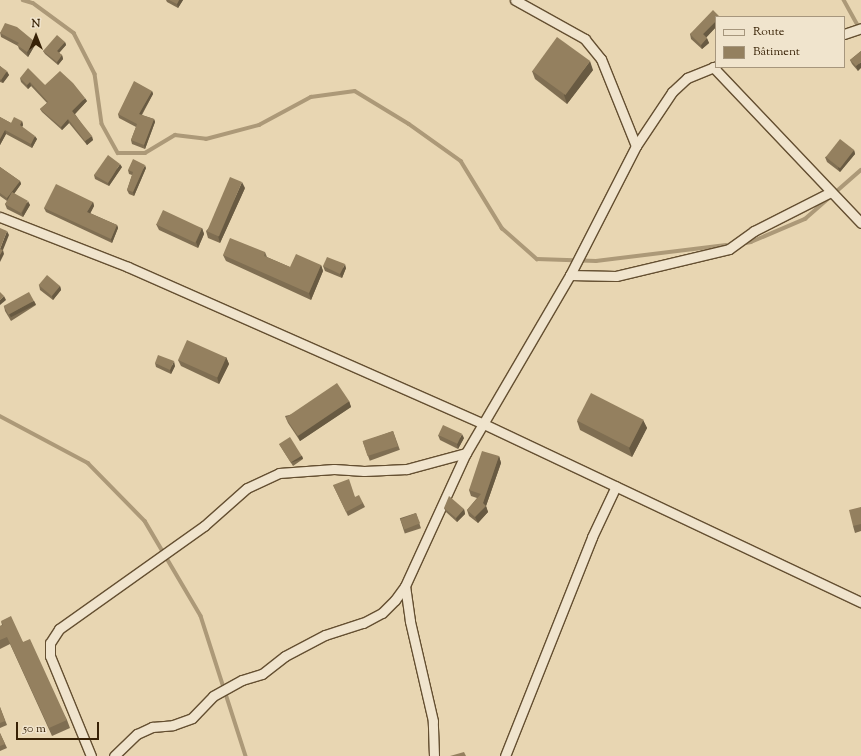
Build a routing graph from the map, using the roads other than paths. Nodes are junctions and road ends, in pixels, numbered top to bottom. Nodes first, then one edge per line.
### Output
1 (515, 0) edge
2 (861, 28) edge
3 (845, 34) edge
4 (714, 67) edge
5 (636, 146) junction
6 (831, 192) junction
7 (0, 217) edge
8 (861, 223) edge
9 (570, 275) junction
10 (484, 424) junction
11 (466, 453) junction
12 (616, 486) junction
13 (405, 586) junction
14 (861, 602) edge
15 (91, 756) edge
16 (114, 756) edge
17 (434, 756) edge
18 (505, 756) edge

1 - 5 street
2 - 3 street
4 - 5 street
4 - 6 street
5 - 9 street
6 - 8 street
6 - 9 street
7 - 10 street
9 - 10 street
10 - 11 street
10 - 12 street
11 - 13 street
11 - 15 street
12 - 14 street
12 - 18 street
13 - 16 street
13 - 17 street

